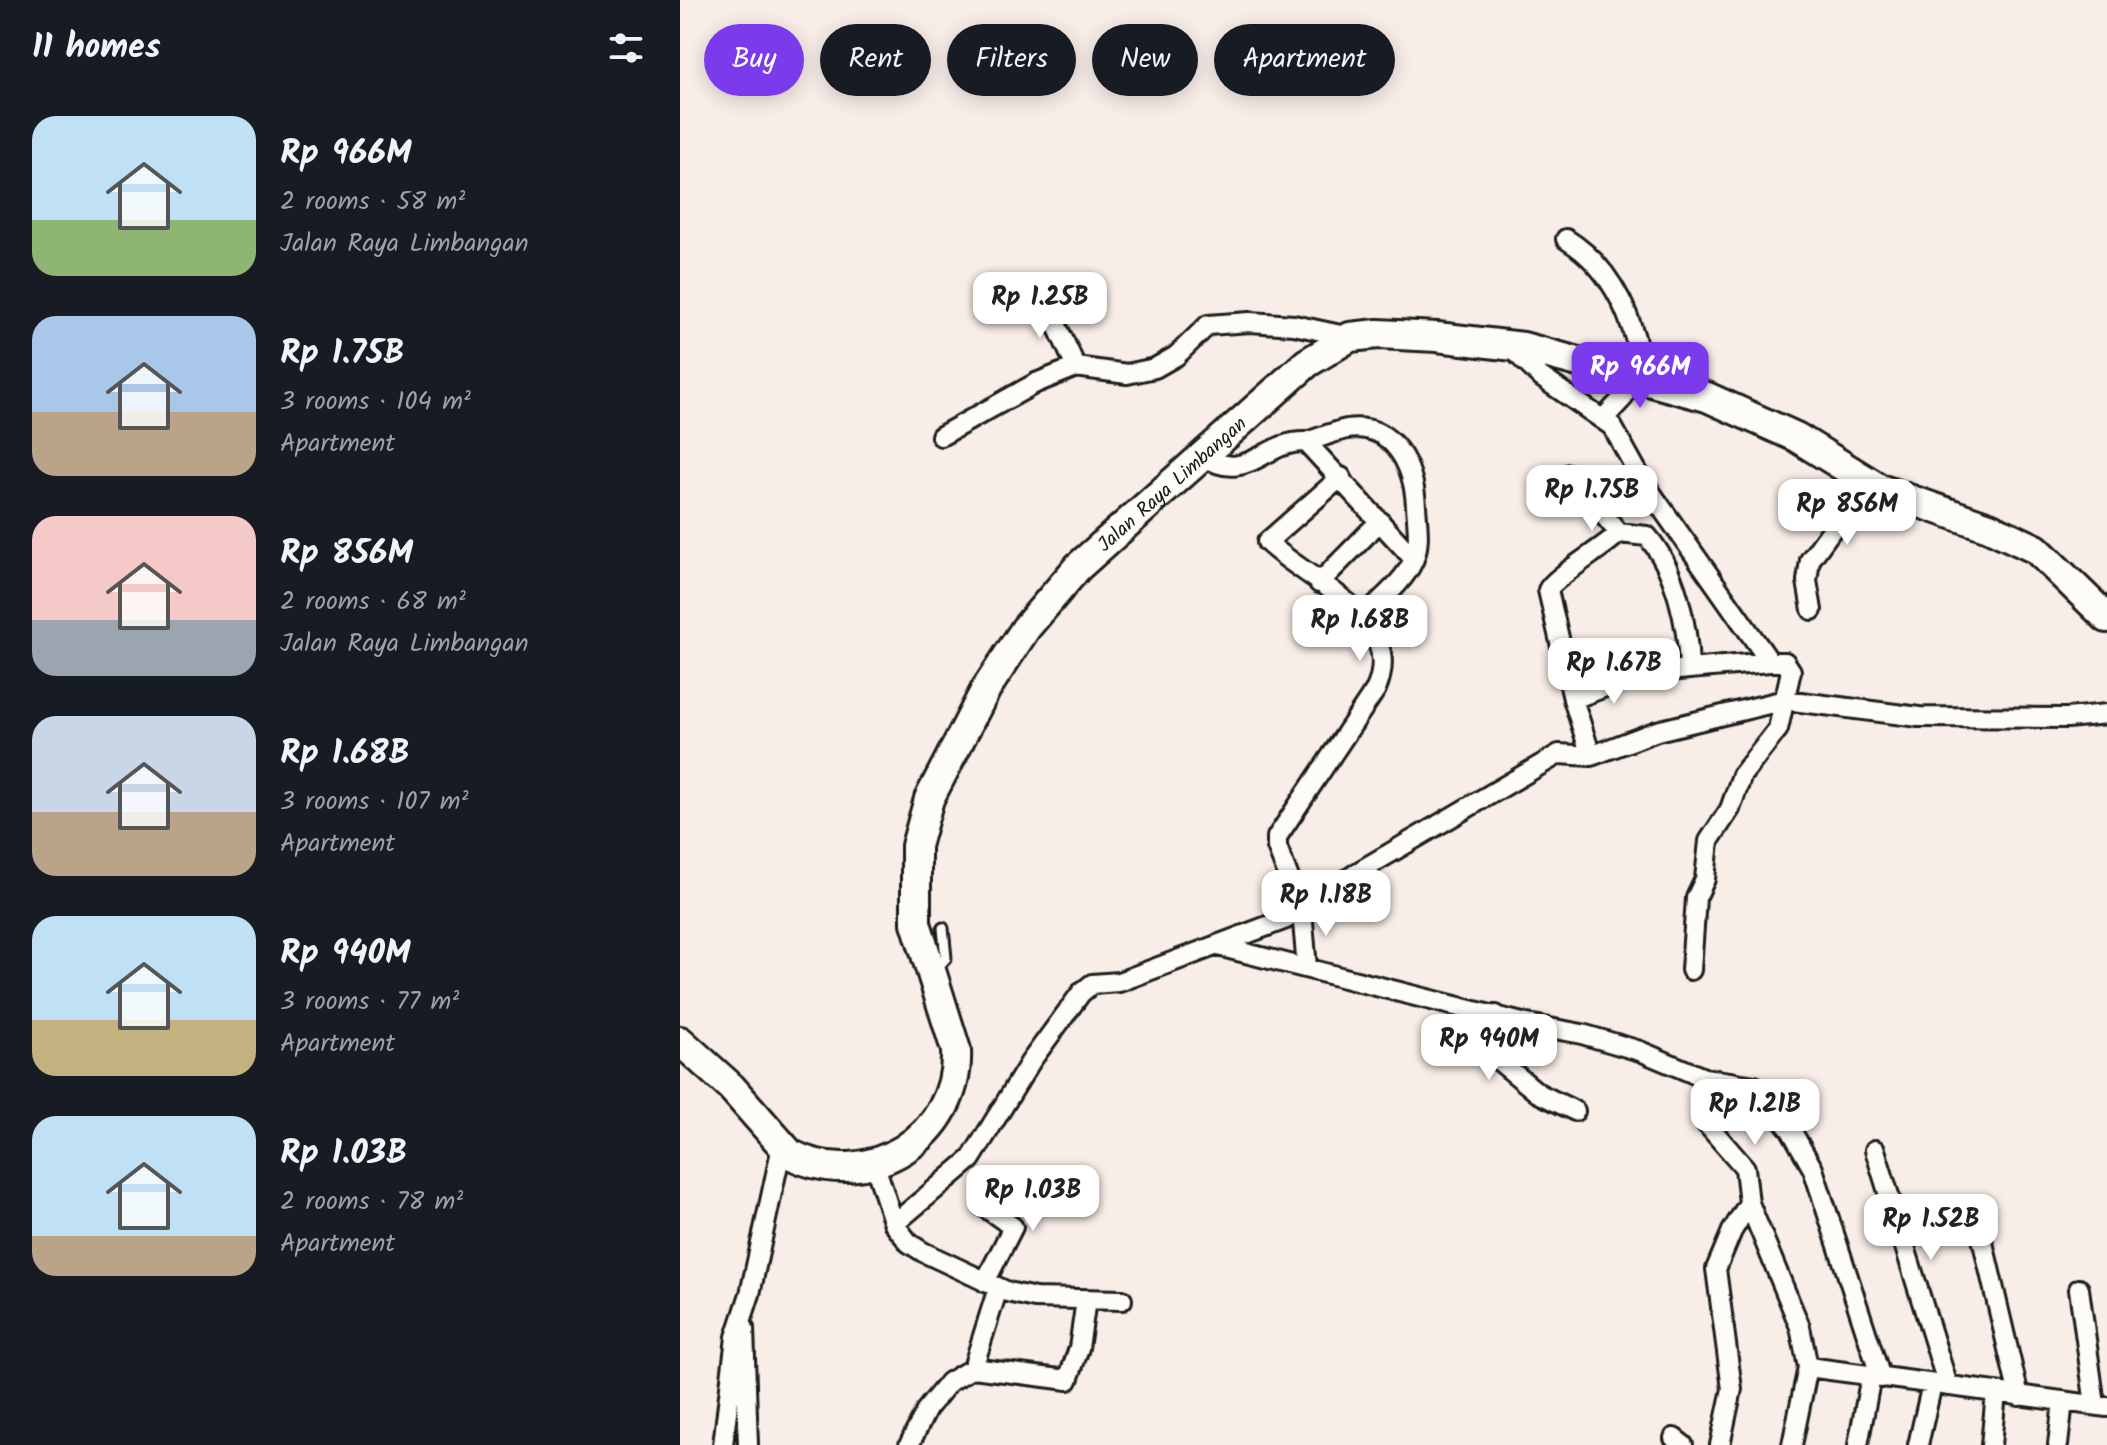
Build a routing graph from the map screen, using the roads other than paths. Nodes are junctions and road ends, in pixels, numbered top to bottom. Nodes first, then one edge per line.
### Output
1 (1566, 239) dead end
2 (1043, 296) dead end
3 (1350, 337) junction
4 (1508, 345) junction
5 (1076, 367) junction
6 (1638, 377) junction
7 (1604, 418) junction
8 (941, 436) dead end
9 (1306, 442) junction
10 (1202, 455) junction
11 (1569, 474) dead end
12 (1341, 477) junction
13 (1867, 481) junction
14 (1380, 521) junction
15 (1619, 533) junction
16 (1414, 559) junction
17 (1319, 583) junction
18 (1812, 610) dead end
19 (1364, 616) junction
20 (2107, 618) edge
21 (1770, 662) junction
22 (1689, 669) junction
23 (1573, 699) junction
24 (1785, 700) junction
25 (2107, 714) edge
26 (1591, 756) junction
27 (1302, 911) junction
28 (943, 928) dead end
29 (1218, 946) junction
30 (1307, 968) junction
31 (1691, 970) dead end
32 (931, 974) junction
33 (1496, 1015) junction
34 (680, 1041) edge
35 (1731, 1082) junction
36 (1575, 1111) dead end
37 (782, 1146) junction
38 (1875, 1150) dead end
39 (874, 1162) junction
40 (1749, 1203) junction
41 (983, 1206) dead end
42 (1976, 1213) dead end
43 (894, 1224) junction
44 (992, 1285) junction
45 (2079, 1289) dead end
46 (1086, 1300) junction
47 (1122, 1300) dead end
48 (743, 1319) junction
49 (1808, 1367) junction
50 (973, 1368) junction
51 (1876, 1377) junction
52 (1940, 1385) junction
53 (1996, 1393) junction
54 (2019, 1396) junction
55 (2063, 1401) junction
56 (2101, 1406) edge
57 (723, 1445) edge
58 (748, 1445) edge
59 (909, 1445) edge
60 (1720, 1445) edge
61 (1792, 1445) edge
62 (1858, 1445) edge
63 (1918, 1445) edge
64 (1991, 1445) edge
65 (2058, 1445) edge

1 - 6 street
2 - 5 street
3 - 4 highway, Jalan Raya Limbangan
3 - 5 street
3 - 10 highway, Jalan Raya Limbangan
4 - 6 highway, Jalan Raya Limbangan
4 - 7 street
5 - 8 street
6 - 7 street
6 - 13 highway, Jalan Raya Limbangan
7 - 21 street
9 - 10 street
9 - 12 street
9 - 16 street
10 - 32 highway, Jalan Raya Limbangan
11 - 15 street
12 - 14 street
12 - 17 street
13 - 18 street
13 - 20 highway, Jalan Raya Limbangan
14 - 16 street
14 - 17 street
15 - 22 street
15 - 23 street
16 - 19 street
17 - 19 street
19 - 27 street
21 - 22 street
21 - 24 street
22 - 23 street
23 - 26 street
24 - 25 street
24 - 26 street
24 - 31 street
26 - 27 street
27 - 29 street
27 - 30 street
28 - 32 lane
29 - 30 street
29 - 43 street
30 - 33 street
32 - 39 highway, Jalan Raya Limbangan
33 - 35 street
33 - 36 street
34 - 37 highway, Jalan Raya Limbangan
35 - 40 street
35 - 51 street
37 - 39 highway, Jalan Raya Limbangan
37 - 48 street
38 - 52 street
39 - 43 street
40 - 49 street
40 - 60 street
41 - 44 street
42 - 54 street
43 - 44 street
44 - 46 street
44 - 50 street
45 - 56 street
46 - 47 street
46 - 50 street
48 - 57 street
48 - 58 street
49 - 51 street
49 - 61 street
50 - 59 street
51 - 52 street
51 - 62 street
52 - 53 street
52 - 63 street
53 - 54 street
53 - 64 street
54 - 55 street
55 - 56 street
55 - 65 street

